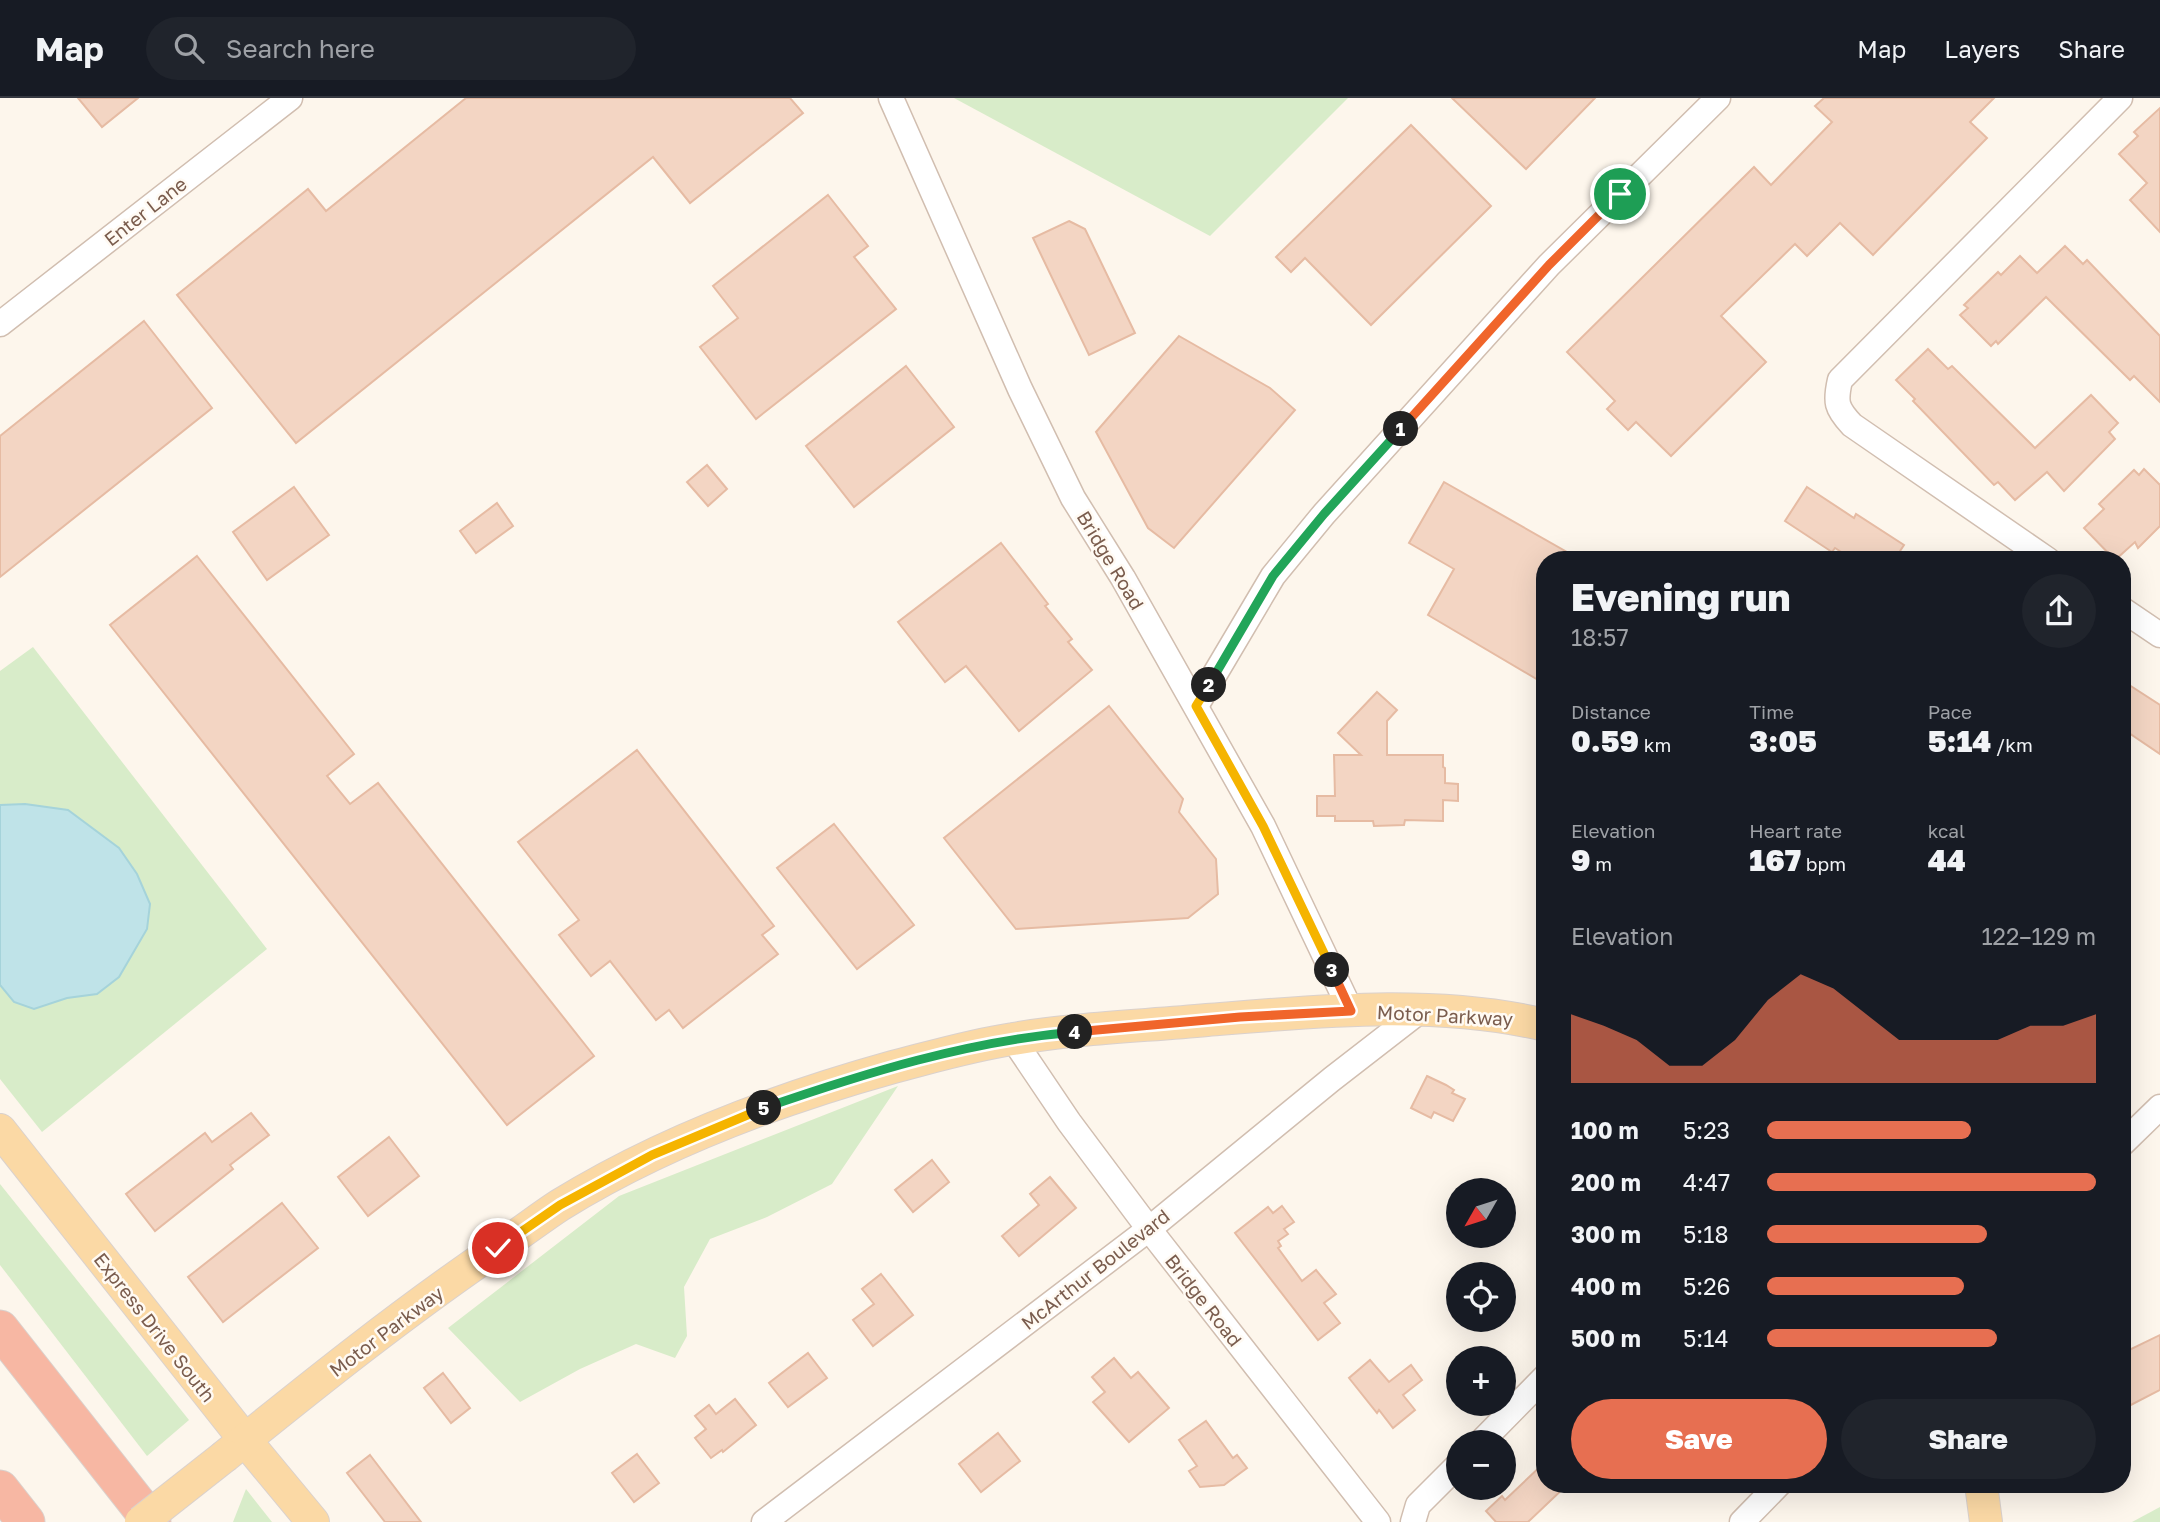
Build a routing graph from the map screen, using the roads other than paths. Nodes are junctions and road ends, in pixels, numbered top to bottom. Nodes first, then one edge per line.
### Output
1 (290, 98) edge
2 (891, 98) edge
3 (1718, 98) edge
4 (2120, 98) edge
5 (0, 324) edge
6 (2036, 551) edge
7 (2131, 615) edge
8 (2160, 635) edge
9 (1196, 706) junction
10 (1421, 1010) junction
11 (1351, 1011) junction
12 (1536, 1023) edge
13 (1013, 1039) junction
14 (2160, 1107) edge
15 (0, 1130) edge
16 (2131, 1135) edge
17 (1149, 1229) junction
18 (0, 1329) edge
19 (1536, 1386) edge
20 (1492, 1430) edge
21 (234, 1448) junction
22 (1446, 1477) edge
23 (0, 1489) edge
24 (1770, 1493) edge
25 (1982, 1493) edge
26 (26, 1522) edge
27 (141, 1522) edge
28 (152, 1522) edge
29 (313, 1522) edge
30 (764, 1522) edge
31 (1378, 1522) edge
32 (1413, 1522) edge
33 (1742, 1522) edge
34 (1986, 1522) edge

1 - 5 street, Enter Lane
2 - 9 street, Bridge Road
3 - 9 street
4 - 6 street
7 - 8 street
9 - 11 street, Bridge Road
10 - 11 main road, Motor Parkway
10 - 12 main road, Motor Parkway
10 - 17 street, McArthur Boulevard
11 - 13 main road, Motor Parkway
13 - 17 street, Bridge Road
13 - 21 main road, Motor Parkway
14 - 16 street
15 - 21 main road, Express Drive South
17 - 30 street, McArthur Boulevard
17 - 31 street, Bridge Road
18 - 28 highway
19 - 20 street
21 - 27 main road, Motor Parkway, bridge
21 - 29 main road, Express Drive South
22 - 32 street
23 - 26 highway
24 - 33 street
25 - 34 main road

